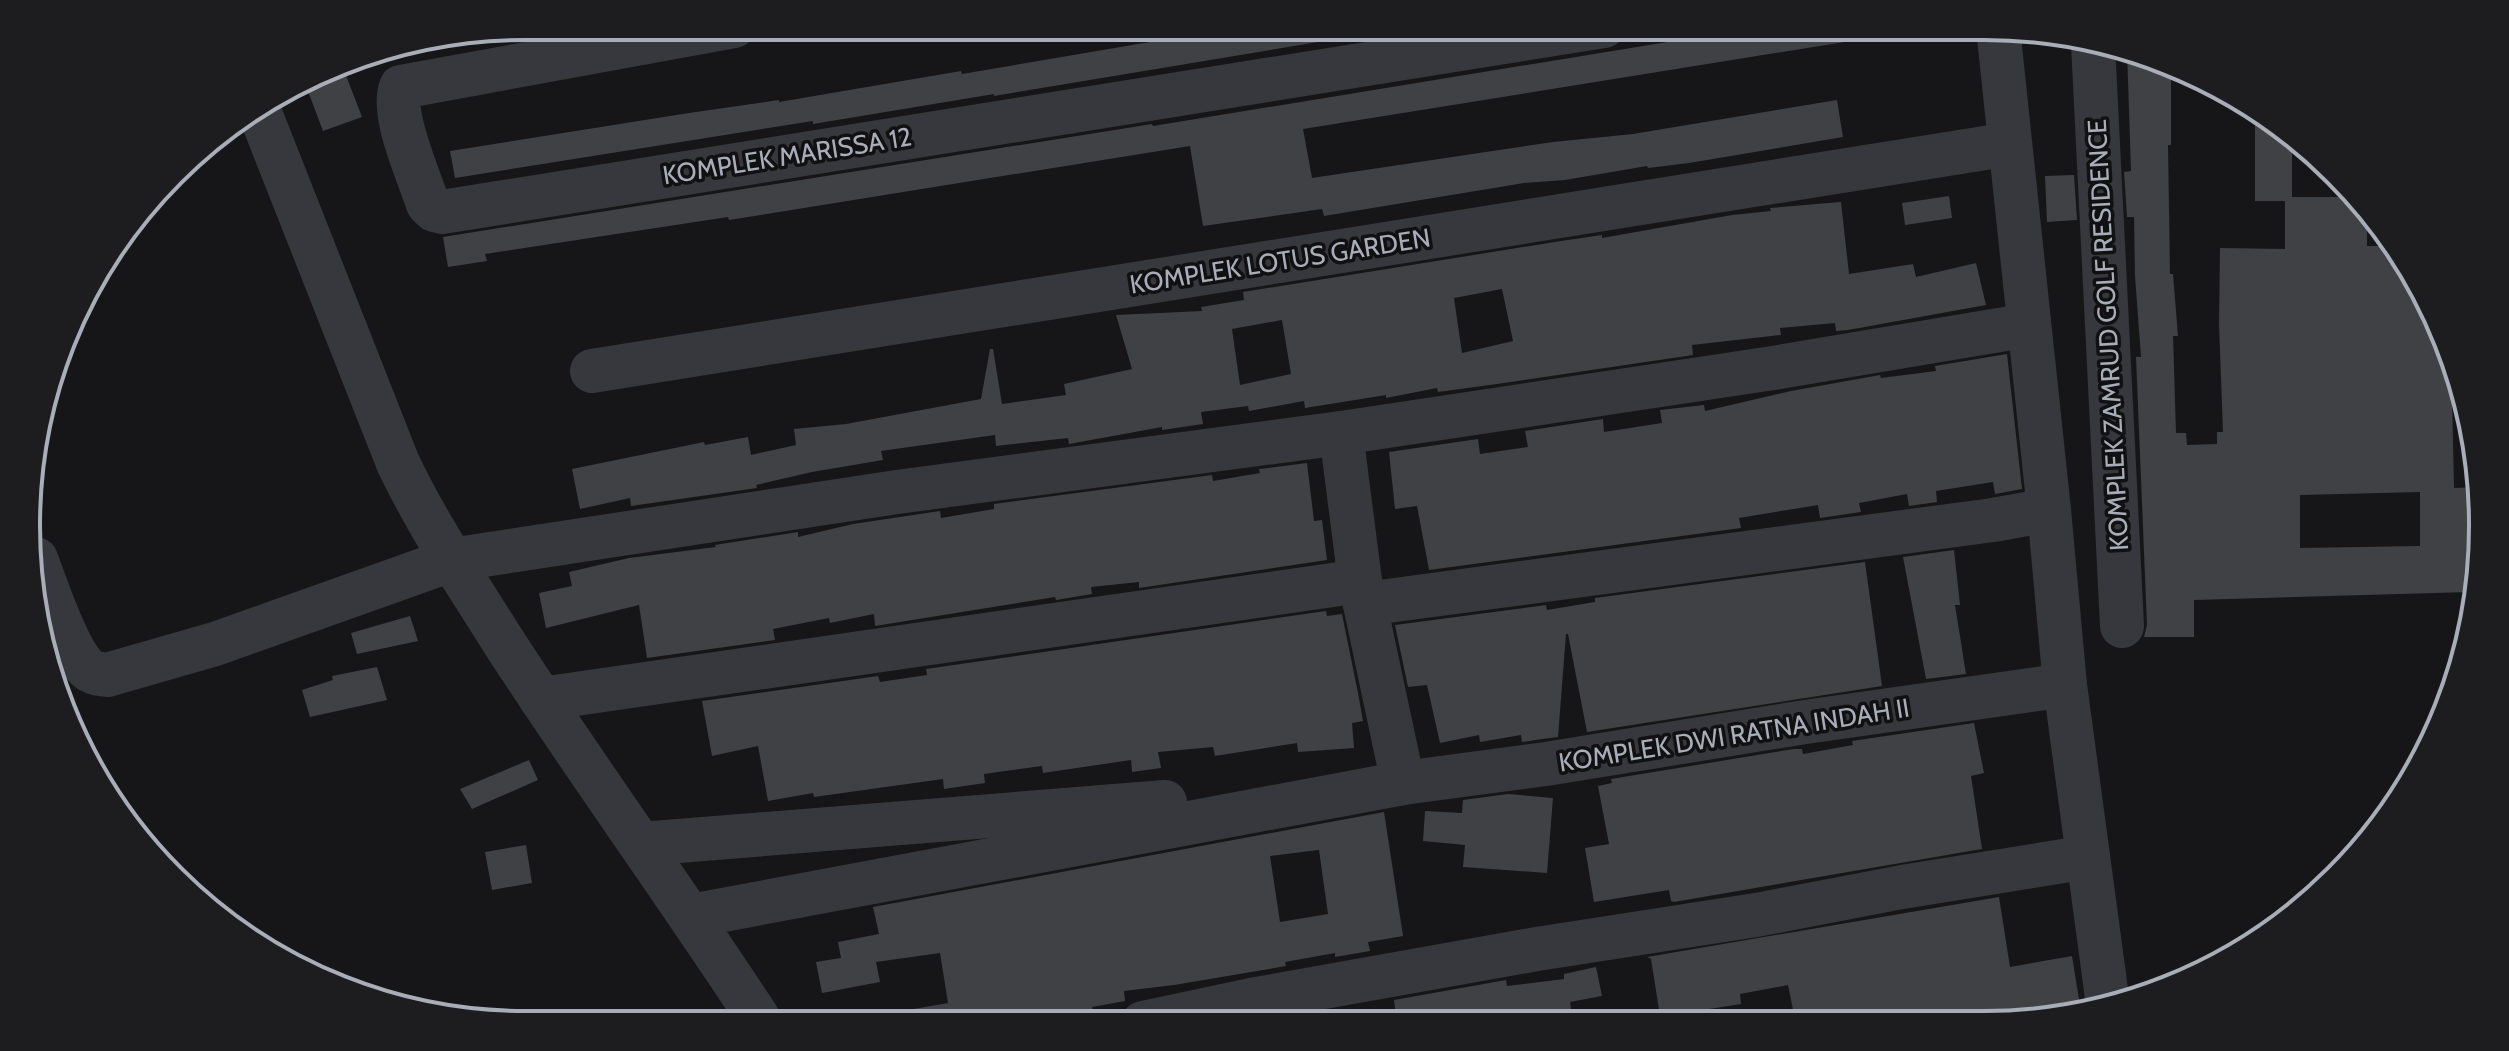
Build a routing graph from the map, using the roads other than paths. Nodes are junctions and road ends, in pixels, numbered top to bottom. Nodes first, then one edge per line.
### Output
1 (658, 40) edge
2 (1517, 40) edge
3 (1999, 40) edge
4 (2093, 53) edge
5 (262, 118) edge
6 (2010, 144) junction
7 (2029, 325) junction
8 (592, 371) dead end
9 (1341, 433) junction
10 (2049, 510) junction
11 (451, 560) junction
12 (43, 576) edge
13 (1362, 592) junction
14 (2122, 626) dead end
15 (2065, 685) junction
16 (541, 699) junction
17 (1403, 783) junction
18 (641, 844) junction
19 (2088, 857) junction
20 (691, 916) junction
21 (2107, 995) edge
22 (753, 1011) edge
23 (1199, 1011) edge

1 - 2 street, KOMPLEK MARISSA 12
3 - 6 street
4 - 14 street, KOMPLEK ZAMRUD GOLF RESIDENCE
5 - 11 street
6 - 7 street
6 - 8 street, KOMPLEK LOTUS GARDEN
7 - 9 street
7 - 10 street
9 - 11 street
9 - 13 street
10 - 13 street
10 - 15 street
11 - 12 street
11 - 16 street
13 - 16 street
13 - 17 street
15 - 17 street, KOMPLEK DWI RATNA INDAH II
15 - 19 street
16 - 18 street
17 - 18 street
17 - 20 street
18 - 20 street
19 - 21 street
19 - 23 street
20 - 22 street

